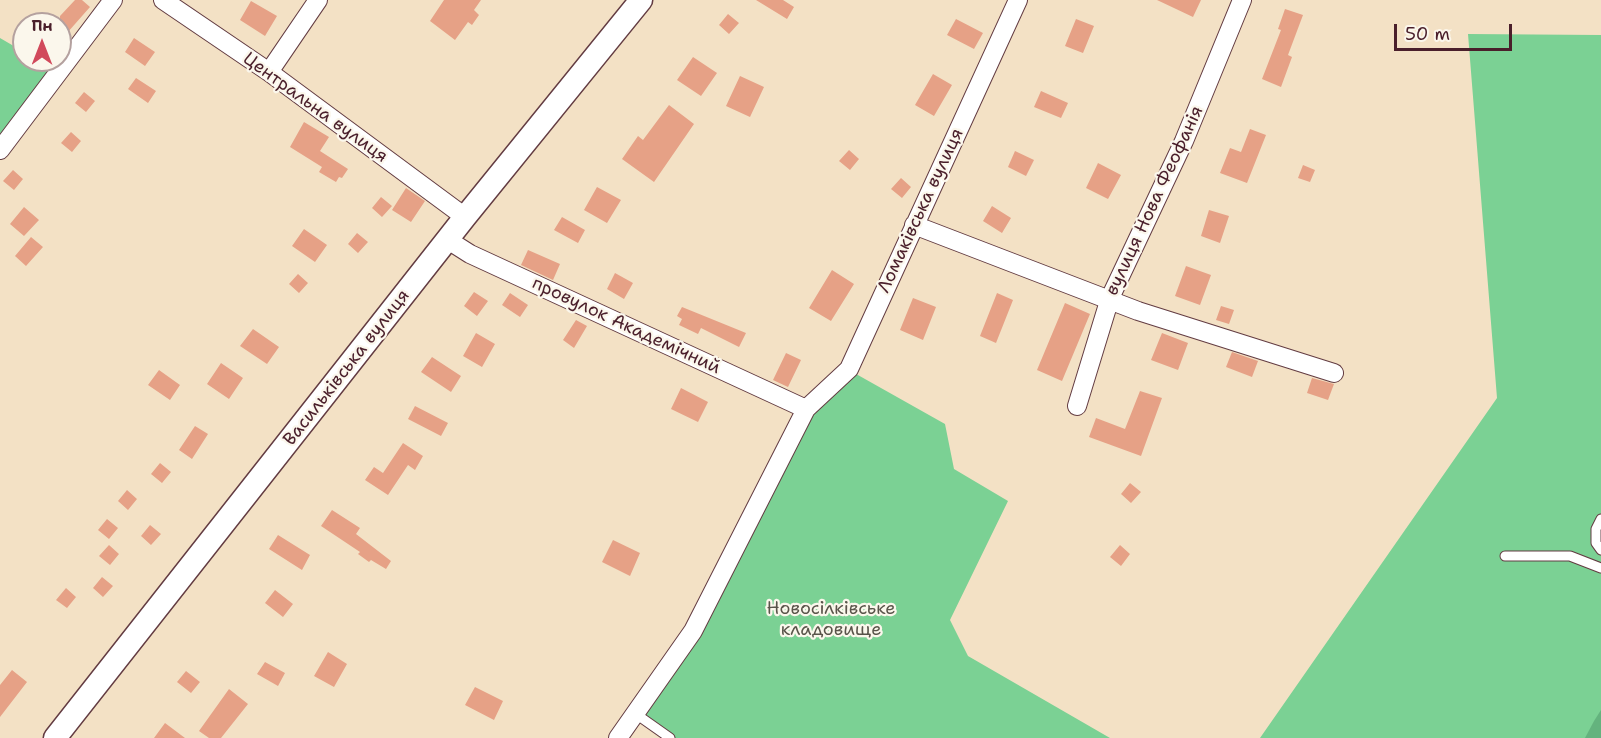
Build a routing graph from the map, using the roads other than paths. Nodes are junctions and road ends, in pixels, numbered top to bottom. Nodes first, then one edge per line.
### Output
1 (113, 0) edge
2 (163, 0) edge
3 (318, 0) edge
4 (641, 0) edge
5 (1018, 0) edge
6 (1242, 0) edge
7 (269, 72) junction
8 (0, 150) edge
9 (465, 217) junction
10 (915, 225) junction
11 (448, 240) junction
12 (1110, 298) junction
13 (1334, 373) dead end
14 (1077, 406) dead end
15 (806, 409) junction
16 (1601, 519) edge
17 (1601, 549) edge
18 (1505, 555) dead end
19 (1600, 564) edge
20 (636, 714) junction
21 (55, 738) edge
22 (618, 738) edge
23 (670, 738) edge

1 - 8 street
2 - 7 street, Центральна вулиця
3 - 7 street
4 - 9 street, Васильківська вулиця
5 - 10 street, Ломаківська вулиця
6 - 12 street, вулиця Нова Феофанія
7 - 9 street, Центральна вулиця
9 - 11 street, Васильківська вулиця
10 - 12 street
10 - 15 street, Ломаківська вулиця
11 - 15 street, провулок Академічний
11 - 21 street, Васильківська вулиця
12 - 13 street
12 - 14 street, вулиця Нова Феофанія
15 - 20 street
16 - 17 lane
18 - 19 lane
20 - 22 street
20 - 23 lane

